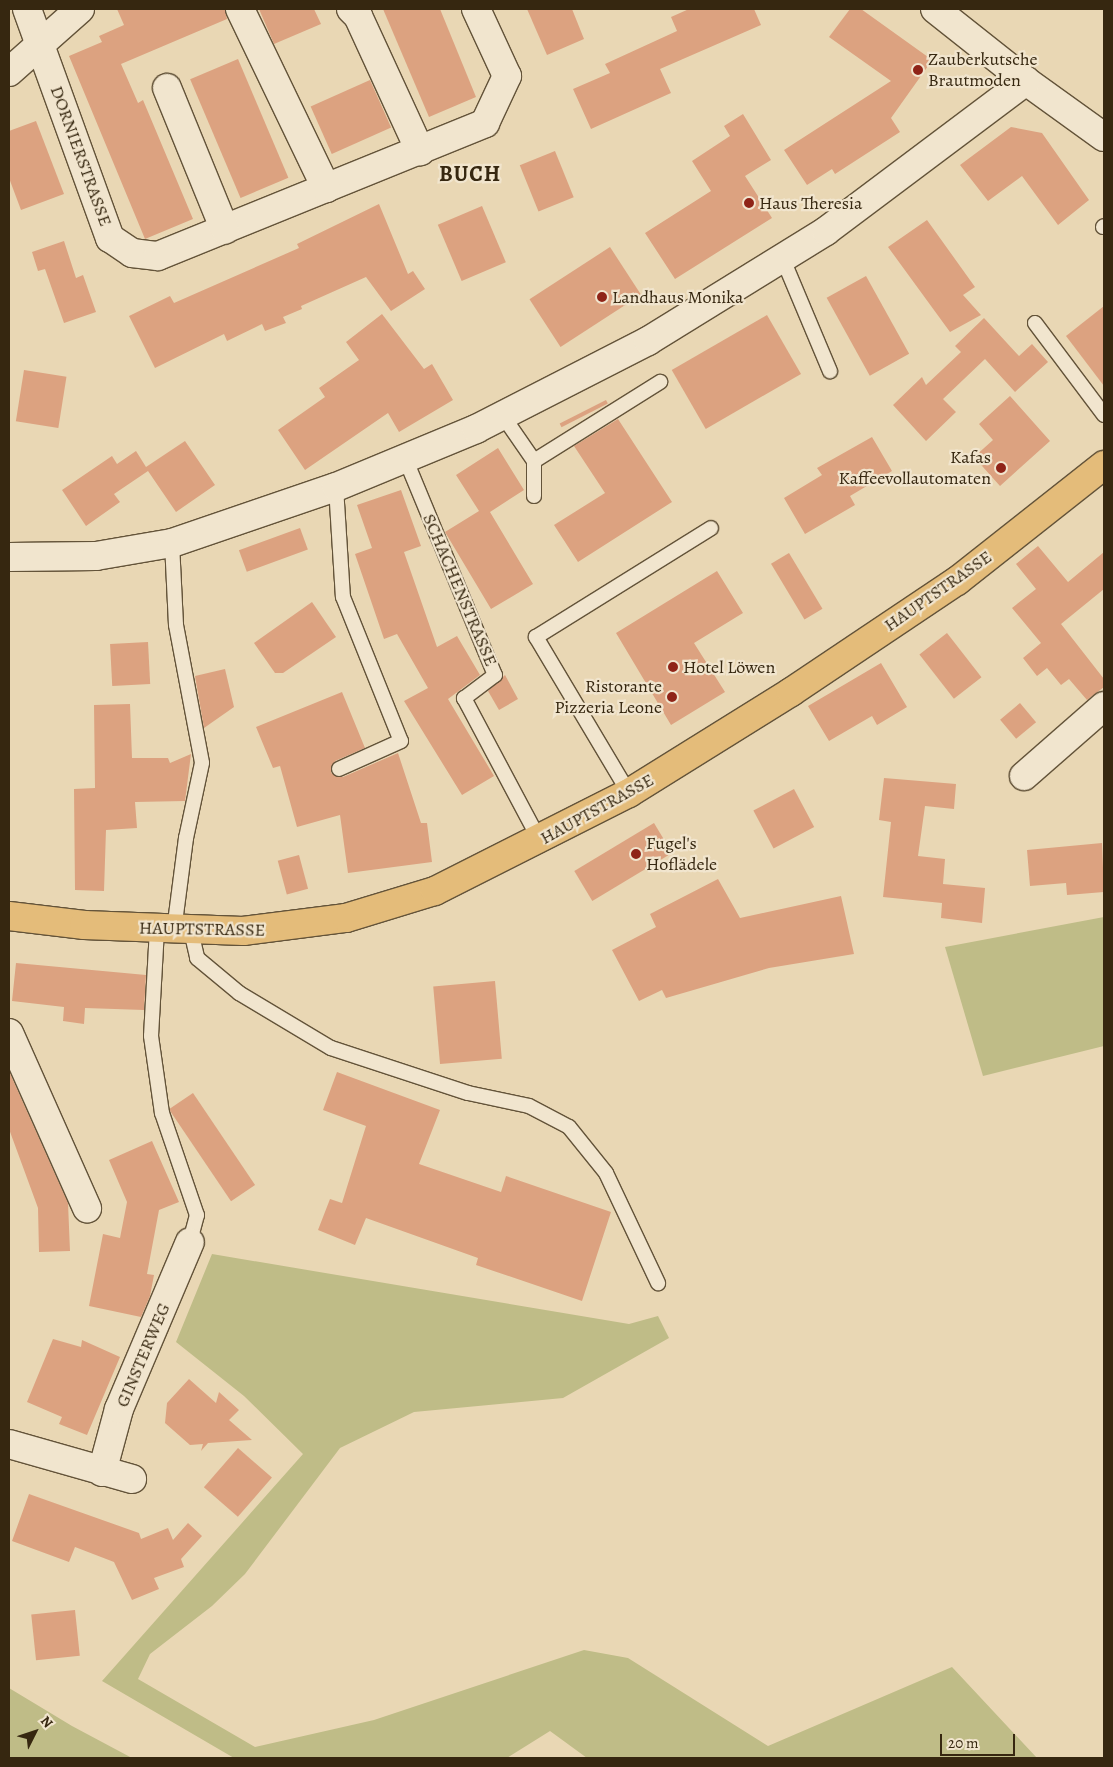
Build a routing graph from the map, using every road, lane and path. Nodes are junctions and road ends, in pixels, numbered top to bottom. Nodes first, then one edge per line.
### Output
1 (27, 9) edge
2 (80, 9) edge
3 (240, 9) edge
4 (351, 9) edge
5 (476, 9) edge
6 (935, 9) edge
7 (40, 41) junction
8 (9, 72) edge
9 (1026, 81) junction
10 (167, 88) dead end
11 (1104, 137) edge
12 (420, 151) junction
13 (326, 188) junction
14 (225, 230) junction
15 (782, 257) junction
16 (1035, 323) dead end
17 (830, 371) dead end
18 (660, 382) dead end
19 (1104, 415) edge
20 (504, 416) junction
21 (405, 458) junction
22 (534, 461) junction
23 (1104, 465) edge
24 (336, 487) junction
25 (534, 496) dead end
26 (711, 528) dead end
27 (172, 543) junction
28 (9, 557) edge
29 (1104, 706) edge
30 (339, 768) dead end
31 (1024, 776) dead end
32 (629, 793) junction
33 (540, 841) junction
34 (9, 916) edge
35 (174, 930) junction
36 (9, 1033) edge
37 (87, 1208) dead end
38 (190, 1242) joint
39 (658, 1283) dead end
40 (9, 1444) edge
41 (102, 1472) junction
42 (132, 1479) dead end

1 - 7 street, DORNIERSTRASSE
2 - 7 street
3 - 13 street
4 - 12 street
5 - 12 street, DORNIERSTRASSE
6 - 9 street
7 - 8 street
7 - 14 street, DORNIERSTRASSE
9 - 11 street
9 - 15 street
10 - 14 street
12 - 13 street, DORNIERSTRASSE
13 - 14 street, DORNIERSTRASSE
15 - 17 lane
15 - 20 street
16 - 19 lane
18 - 22 lane
20 - 21 street
20 - 22 lane
21 - 24 street
21 - 33 lane, SCHACHENSTRASSE
22 - 25 lane
23 - 32 main road, HAUPTSTRASSE
24 - 27 street
24 - 30 lane
26 - 32 lane
27 - 28 street
27 - 35 lane
29 - 31 street
32 - 33 main road, HAUPTSTRASSE
33 - 35 main road, HAUPTSTRASSE
34 - 35 main road, HAUPTSTRASSE
35 - 38 lane
35 - 39 lane
36 - 37 street
38 - 41 street, GINSTERWEG
40 - 41 street
41 - 42 street

